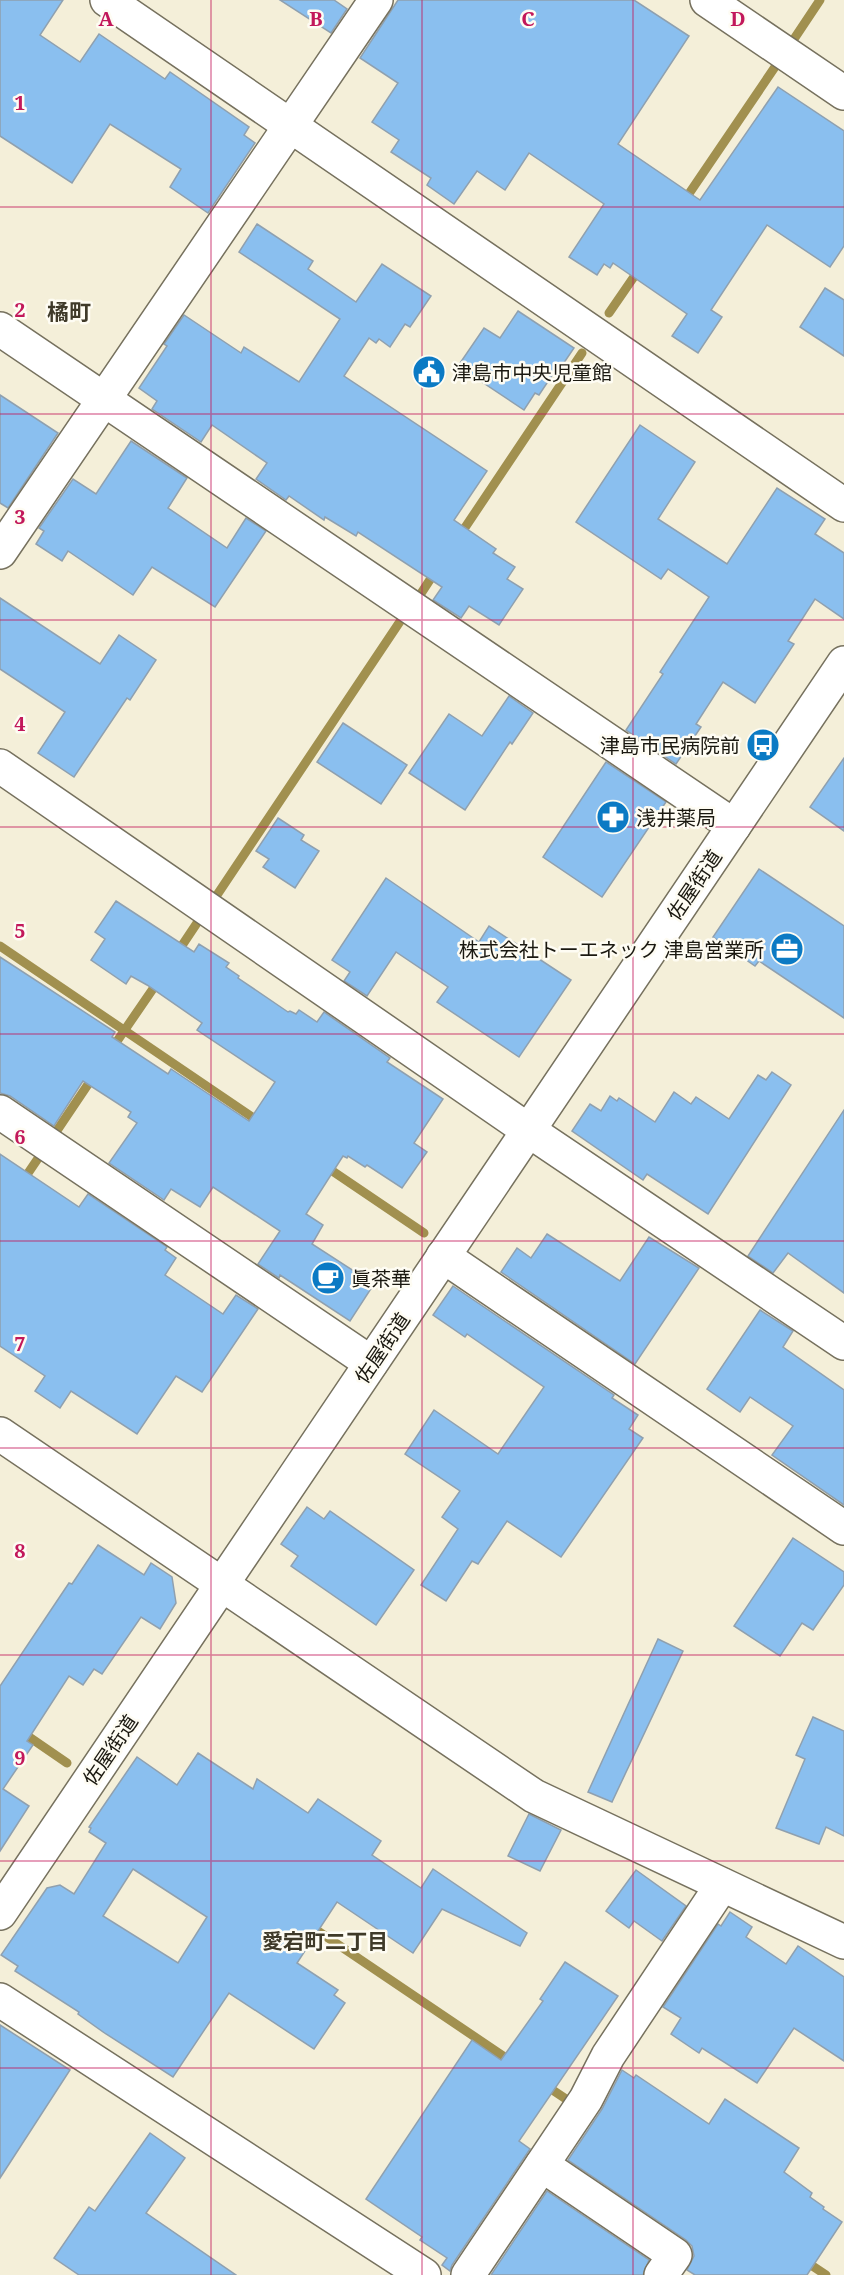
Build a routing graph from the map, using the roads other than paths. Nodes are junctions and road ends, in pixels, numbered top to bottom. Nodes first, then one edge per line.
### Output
1 (107, 0) edge
2 (376, 0) edge
3 (707, 0) edge
4 (844, 93) edge
5 (292, 126) junction
6 (0, 329) edge
7 (104, 400) junction
8 (844, 505) edge
9 (0, 552) edge
10 (844, 663) edge
11 (0, 766) edge
12 (734, 826) junction
13 (0, 1112) edge
14 (528, 1130) junction
15 (443, 1256) junction
16 (844, 1343) edge
17 (371, 1363) junction
18 (0, 1434) edge
19 (844, 1528) edge
20 (223, 1584) junction
21 (722, 1885) junction
22 (0, 1913) edge
23 (844, 1942) edge
24 (0, 2000) edge
25 (542, 2165) junction
26 (424, 2275) edge
27 (468, 2275) edge
28 (661, 2275) edge

1 - 5 street
2 - 5 street
3 - 4 street
5 - 7 street
5 - 8 street
6 - 7 street
7 - 9 street
7 - 12 street
10 - 12 street, 佐屋街道
11 - 14 street
12 - 14 street, 佐屋街道
13 - 17 street
14 - 15 street, 佐屋街道
14 - 16 street
15 - 17 street, 佐屋街道
15 - 19 street
17 - 20 street, 佐屋街道
18 - 20 street
20 - 21 street
20 - 22 street, 佐屋街道
21 - 23 street
21 - 25 street
24 - 26 street
25 - 27 street
25 - 28 street

